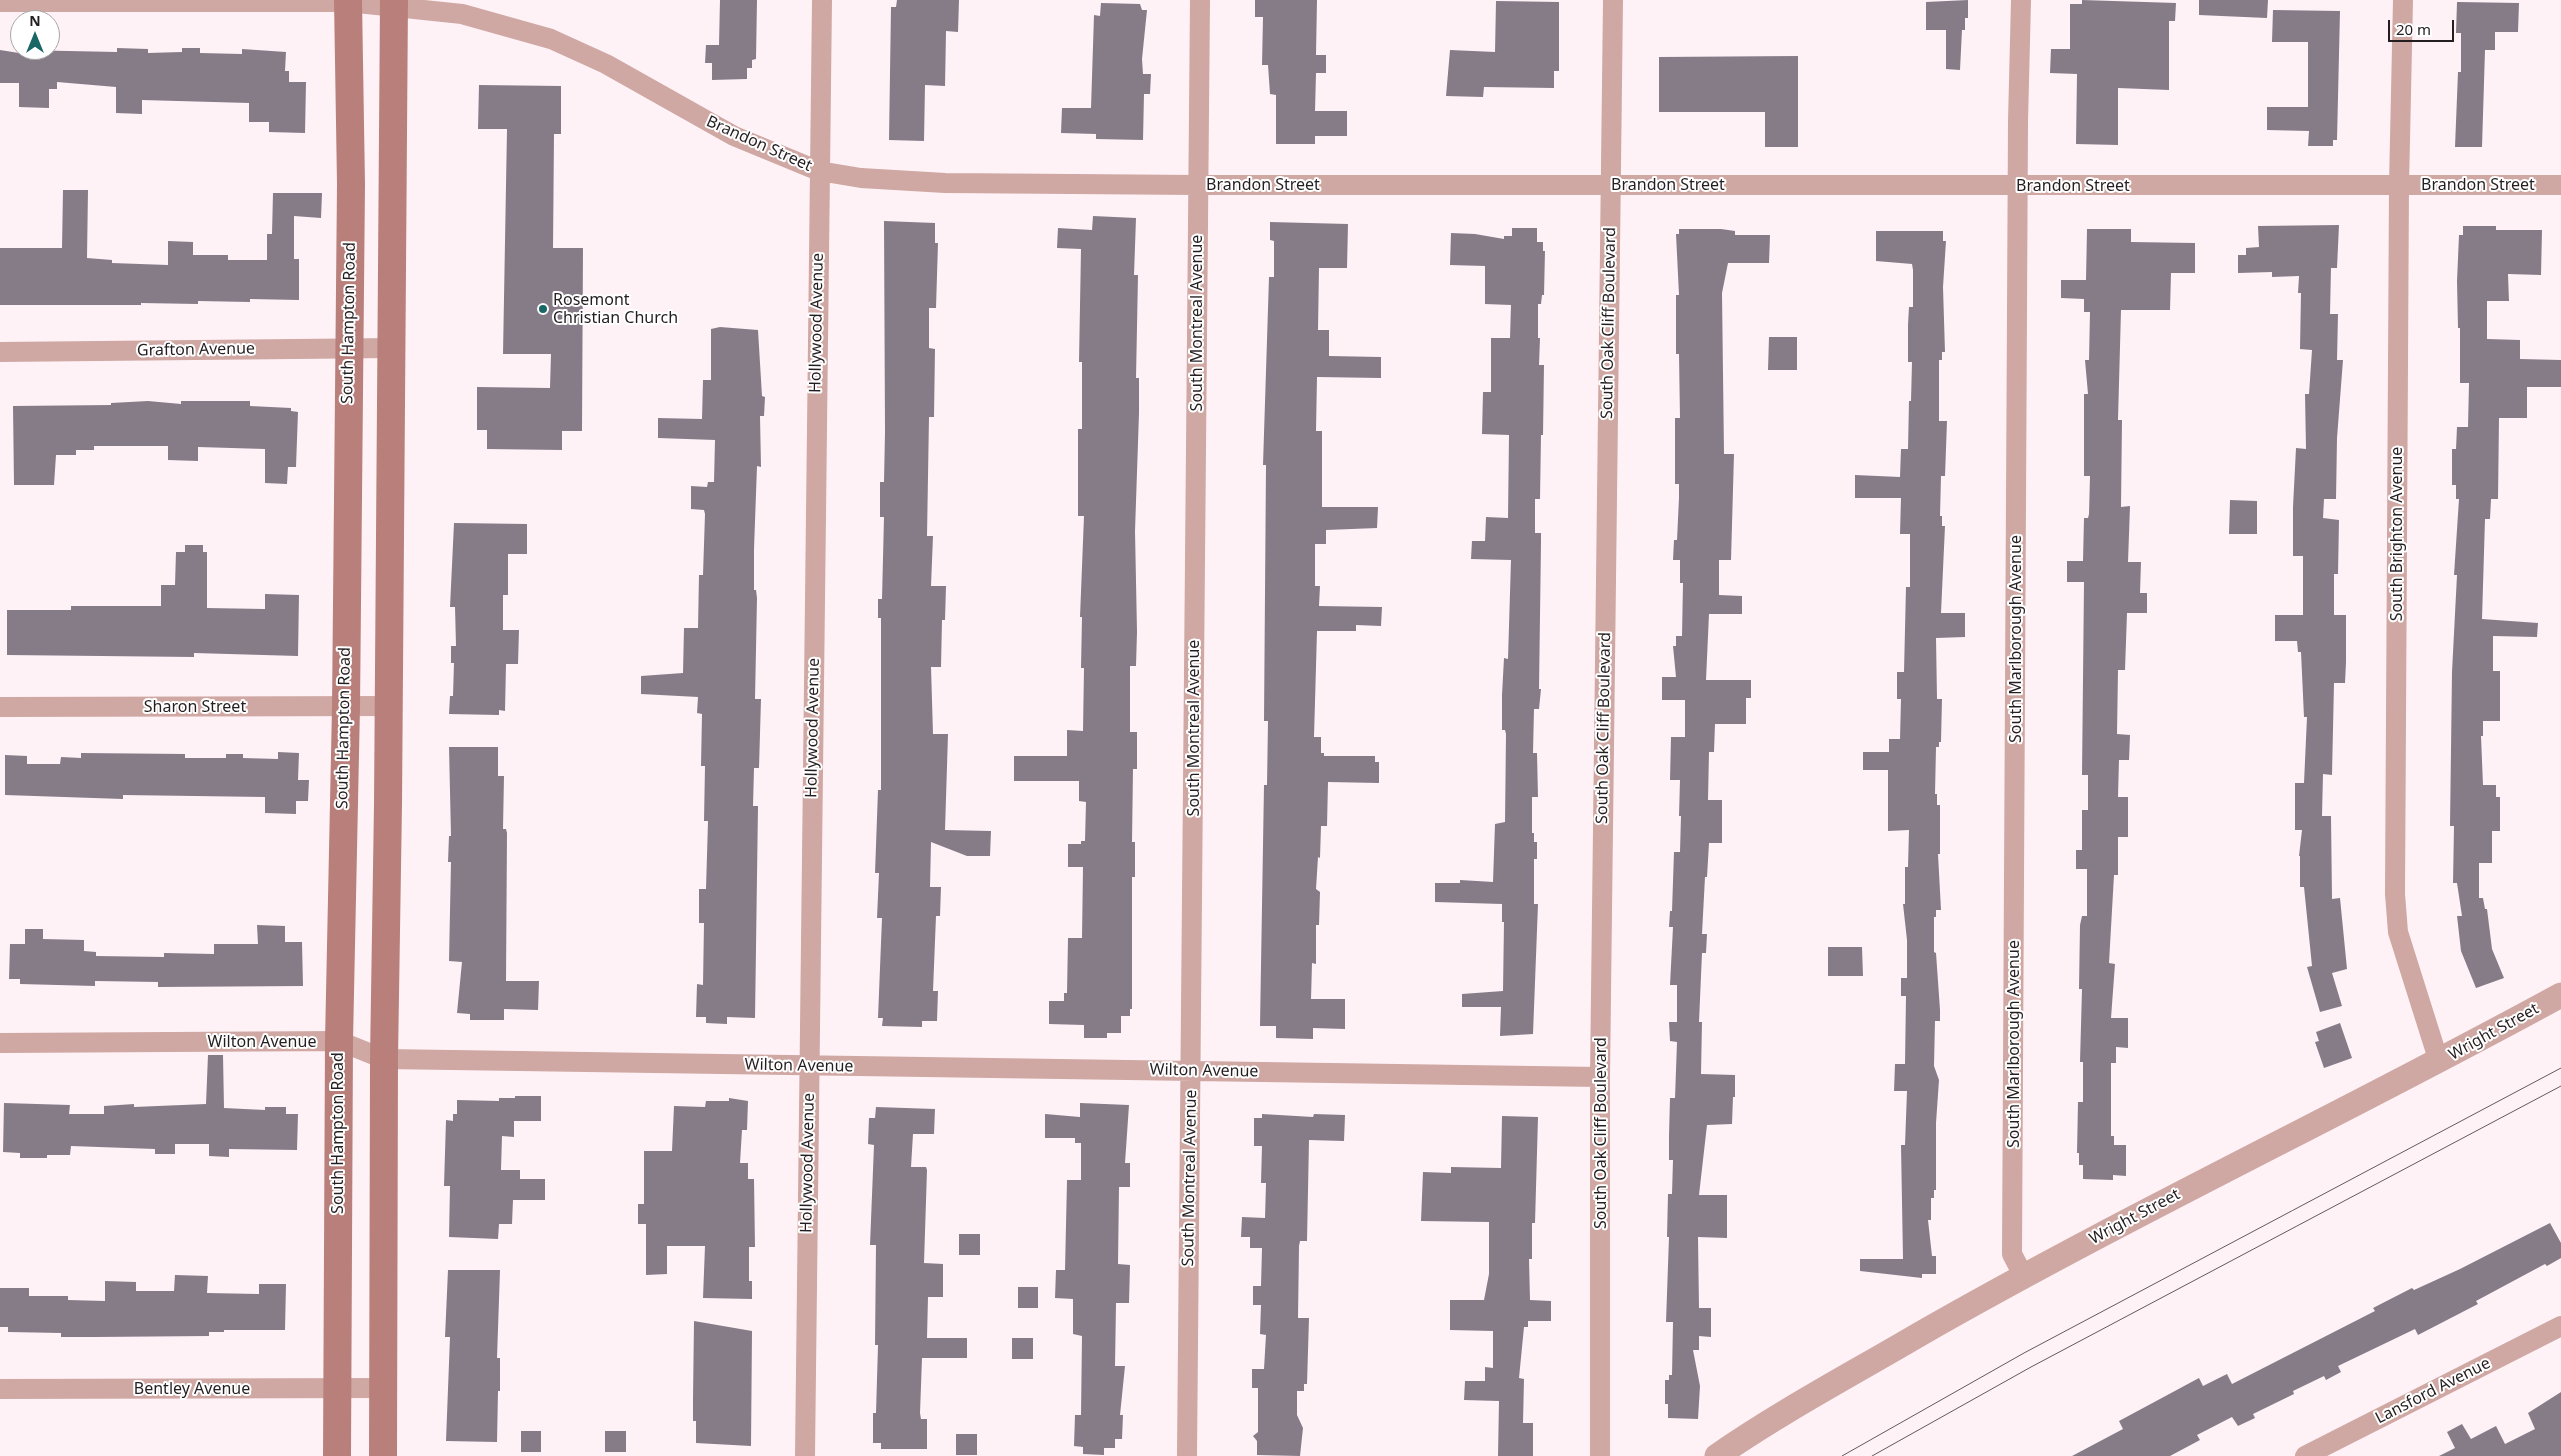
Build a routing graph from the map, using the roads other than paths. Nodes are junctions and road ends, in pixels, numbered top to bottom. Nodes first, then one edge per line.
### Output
1 (822, 0) edge
2 (1200, 0) edge
3 (1613, 0) edge
4 (2021, 0) edge
5 (2403, 0) edge
6 (348, 1) edge
7 (0, 2) edge
8 (394, 3) edge
9 (819, 171) junction
10 (1198, 185) junction
11 (1611, 186) junction
12 (2019, 186) junction
13 (2399, 186) junction
14 (2561, 186) edge
15 (392, 348) junction
16 (348, 349) junction
17 (0, 352) edge
18 (389, 706) junction
19 (0, 707) edge
20 (346, 707) junction
21 (2561, 995) edge
22 (339, 1042) junction
23 (0, 1043) edge
24 (384, 1059) junction
25 (2439, 1062) junction
26 (809, 1066) junction
27 (1191, 1071) junction
28 (1600, 1077) junction
29 (2024, 1275) junction
30 (2561, 1326) edge
31 (384, 1388) junction
32 (0, 1389) edge
33 (336, 1389) junction
34 (337, 1456) edge
35 (383, 1456) edge
36 (804, 1456) edge
37 (1187, 1456) edge
38 (1600, 1456) edge
39 (1717, 1456) edge
40 (2305, 1456) edge

1 - 9 street, Hollywood Avenue
2 - 10 street, South Montreal Avenue
3 - 11 street, South Oak Cliff Boulevard
4 - 12 street, South Marlborough Avenue
5 - 13 street, South Brighton Avenue
6 - 7 street, Brandon Street
6 - 8 street, Brandon Street
6 - 16 main road, South Hampton Road
8 - 9 street, Brandon Street
8 - 15 main road
9 - 10 street, Brandon Street
9 - 26 street, Hollywood Avenue
10 - 11 street, Brandon Street
10 - 27 street, South Montreal Avenue
11 - 12 street, Brandon Street
11 - 28 street, South Oak Cliff Boulevard
12 - 13 street, Brandon Street
12 - 29 street, South Marlborough Avenue
13 - 14 street, Brandon Street
13 - 25 street, South Brighton Avenue
15 - 16 street, Grafton Avenue
15 - 18 main road
16 - 17 street, Grafton Avenue
16 - 20 main road, South Hampton Road
18 - 20 street, Sharon Street
18 - 24 main road
19 - 20 street, Sharon Street
20 - 22 main road, South Hampton Road
21 - 25 street, Wright Street
22 - 23 street, Wilton Avenue
22 - 24 street, Wilton Avenue
22 - 33 main road, South Hampton Road
24 - 26 street, Wilton Avenue
24 - 31 main road
25 - 29 street, Wright Street
26 - 27 street, Wilton Avenue
26 - 36 street, Hollywood Avenue
27 - 28 street, Wilton Avenue
27 - 37 street, South Montreal Avenue
28 - 38 street, South Oak Cliff Boulevard
29 - 39 street, Wright Street
30 - 40 street, Lansford Avenue
31 - 33 street, Bentley Avenue
31 - 35 main road
32 - 33 street, Bentley Avenue
33 - 34 main road, South Hampton Road

